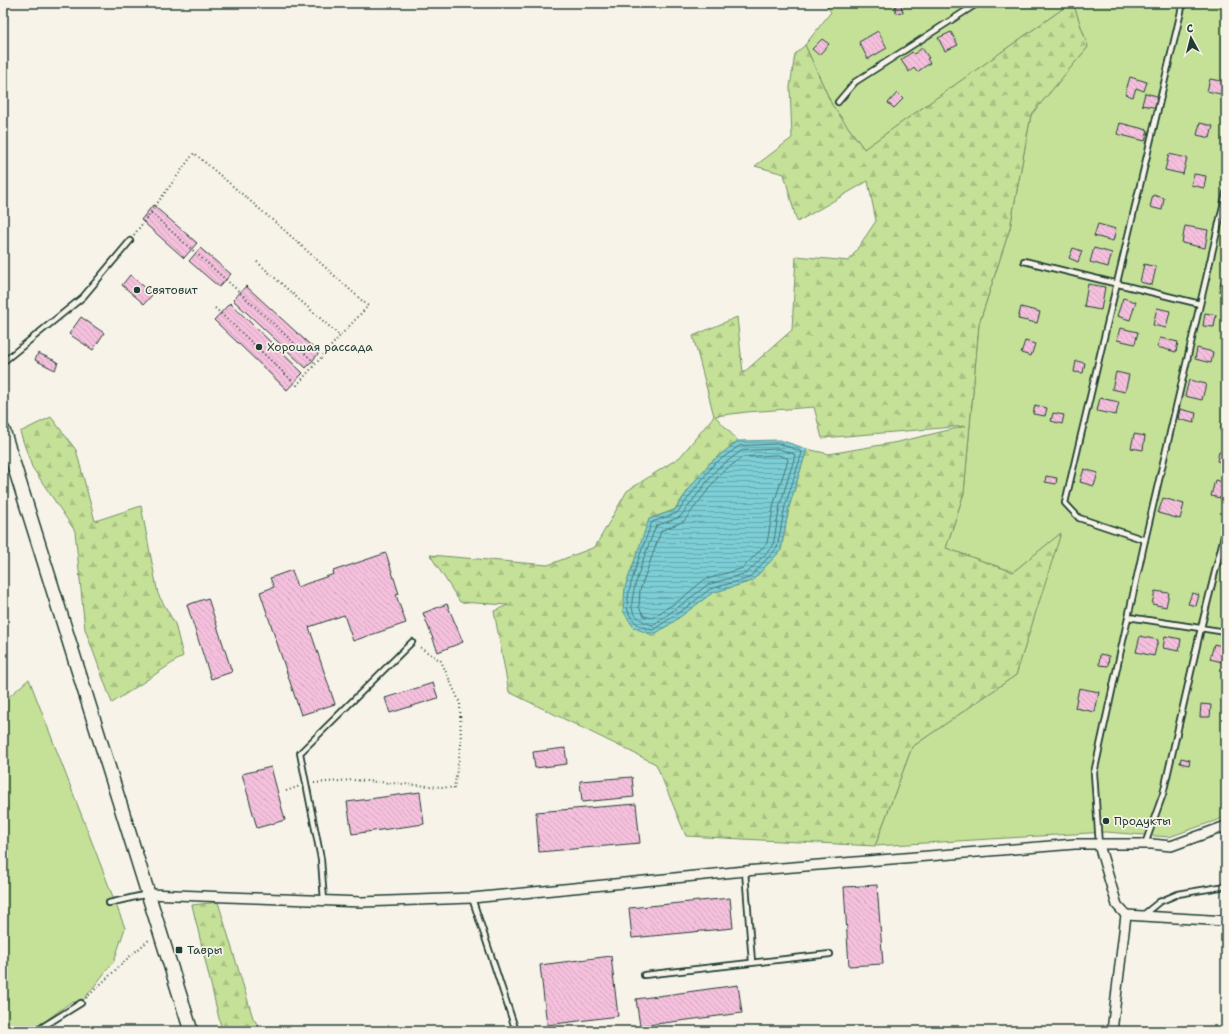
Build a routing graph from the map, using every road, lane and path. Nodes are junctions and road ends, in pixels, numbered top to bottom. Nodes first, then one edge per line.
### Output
1 (978, 3) edge
2 (1183, 3) edge
3 (838, 102) dead end
4 (1226, 193) edge
5 (151, 213) junction
6 (130, 241) joint
7 (256, 261) dead end
8 (1024, 261) dead end
9 (1118, 284) junction
10 (1200, 304) junction
11 (215, 308) dead end
12 (340, 336) junction
13 (3, 362) edge
14 (315, 364) junction
15 (3, 430) edge
16 (1226, 528) edge
17 (1145, 540) junction
18 (1128, 617) junction
19 (1201, 628) junction
20 (1226, 632) edge
21 (412, 642) joint
22 (306, 784) junction
23 (286, 791) dead end
24 (1226, 826) edge
25 (1145, 844) junction
26 (1099, 845) junction
27 (745, 871) junction
28 (1226, 886) edge
29 (148, 894) junction
30 (472, 898) junction
31 (324, 901) junction
32 (108, 903) dead end
33 (1126, 916) junction
34 (1142, 916) junction
35 (1226, 920) edge
36 (160, 930) junction
37 (830, 954) dead end
38 (752, 962) junction
39 (644, 975) dead end
40 (81, 1003) joint
41 (36, 1031) edge
42 (191, 1031) edge
43 (516, 1031) edge
44 (1112, 1031) edge

1 - 3 lane
2 - 9 lane
4 - 10 lane
5 - 6 path
5 - 12 path
5 - 14 path
6 - 13 lane
7 - 12 path
8 - 9 lane
9 - 10 lane
9 - 17 lane
10 - 17 lane
11 - 14 path
12 - 14 path
15 - 29 main road
16 - 19 lane
17 - 18 lane
18 - 19 lane
18 - 26 lane
19 - 20 lane
19 - 25 lane
21 - 22 lane
21 - 22 path
22 - 23 path
22 - 31 lane
24 - 25 street
25 - 26 street
26 - 27 street
26 - 33 street
27 - 30 street
27 - 38 lane
28 - 34 lane
29 - 31 street
29 - 32 lane
29 - 36 main road
30 - 31 street
30 - 43 lane
33 - 34 street
33 - 44 street
34 - 35 street
36 - 40 path
36 - 42 main road
37 - 38 lane
38 - 39 lane
40 - 41 lane

